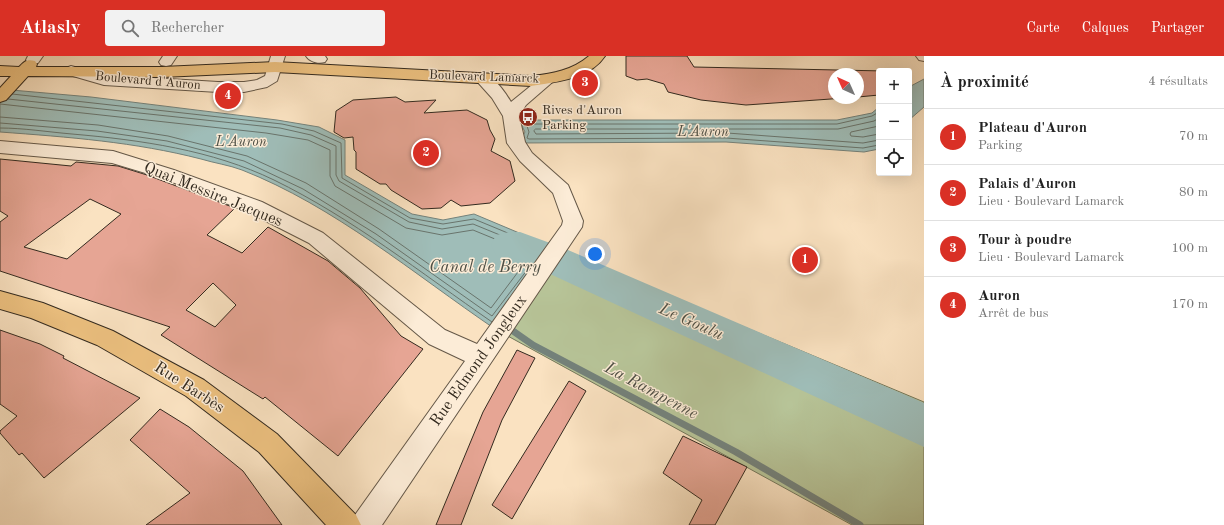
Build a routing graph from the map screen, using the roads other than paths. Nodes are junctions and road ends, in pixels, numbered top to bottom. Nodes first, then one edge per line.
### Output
1 (576, 56) edge
2 (598, 56) edge
3 (317, 58) edge
4 (168, 59) edge
5 (0, 60) edge
6 (28, 62) edge
7 (270, 63) edge
8 (0, 64) edge
9 (0, 71) edge
10 (71, 72) joint
11 (482, 78) junction
12 (548, 79) junction
13 (5, 92) edge
14 (512, 119) junction
15 (0, 147) edge
16 (0, 300) edge
17 (481, 357) junction
18 (346, 525) edge
19 (365, 525) edge

1 - 3 main road, Boulevard Lamarck
2 - 12 main road, Boulevard Lamarck
3 - 7 main road, Boulevard Lamarck
4 - 6 main road, Boulevard d'Auron
4 - 7 main road, Boulevard d'Auron
5 - 6 main road, Boulevard d'Auron
6 - 8 main road
6 - 9 main road, Boulevard d'Auron
6 - 10 main road, Boulevard d'Auron
6 - 13 main road
7 - 10 street, Boulevard d'Auron
7 - 11 main road, Boulevard Lamarck
11 - 12 main road, Boulevard Lamarck
11 - 14 street, Rue Edmond Jongleux
12 - 14 street
14 - 17 street, Rue Edmond Jongleux
15 - 17 street, Quai Messire Jacques
16 - 18 main road, Rue Barbès
17 - 19 street, Rue Edmond Jongleux

